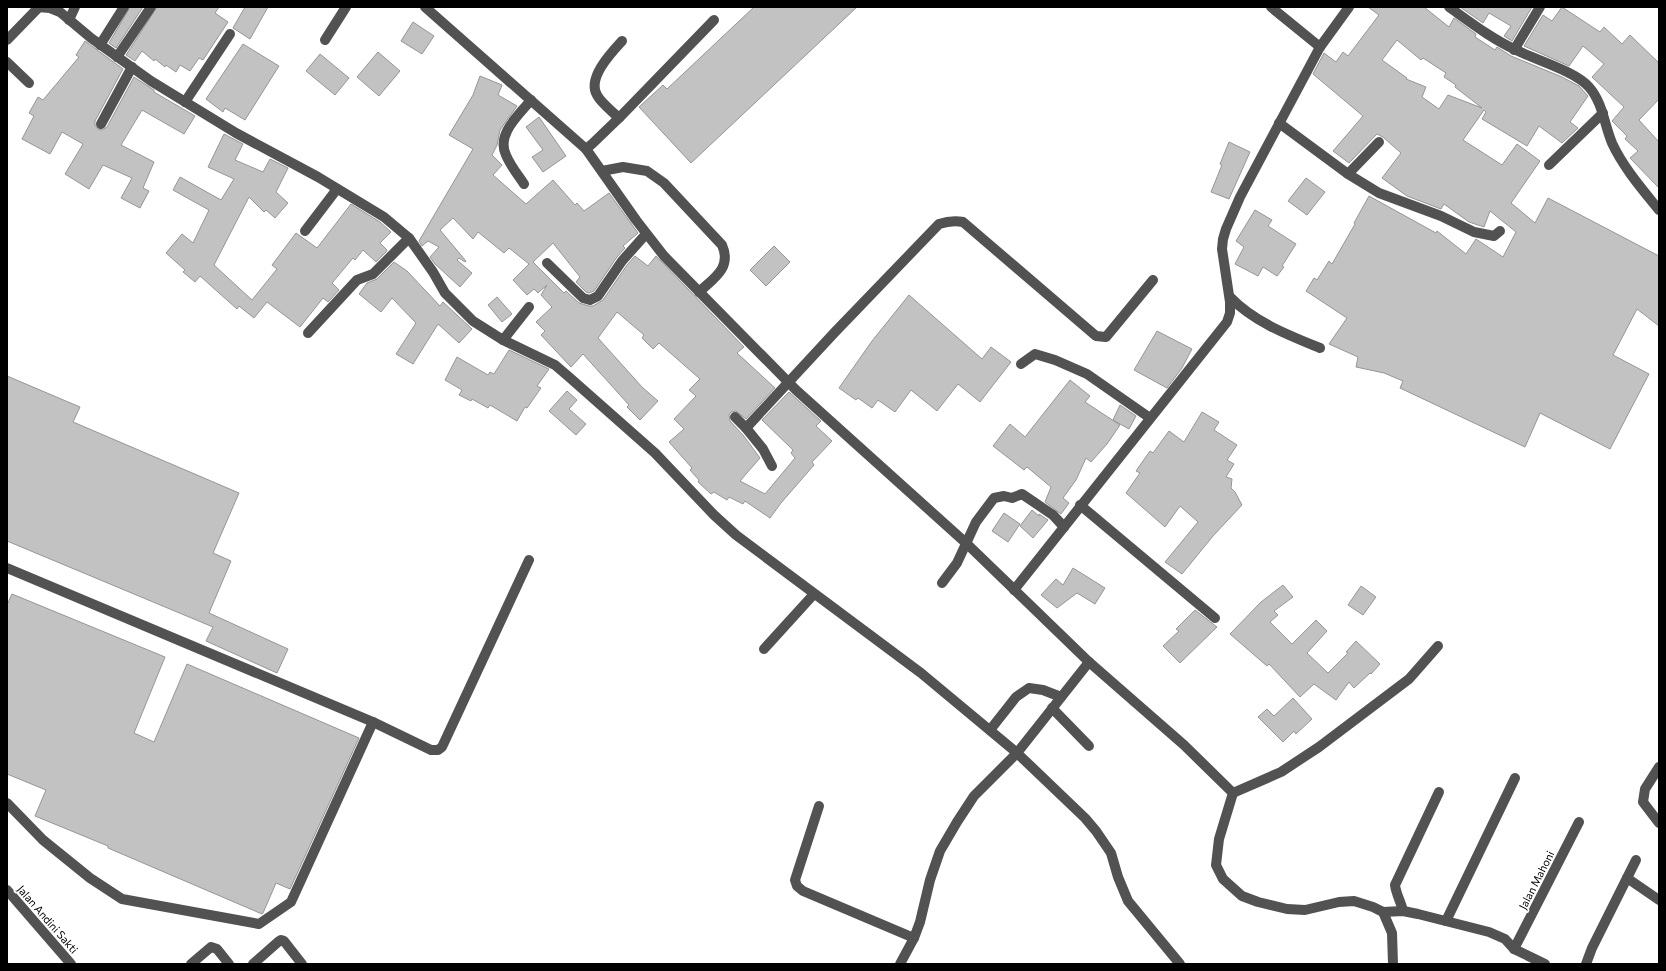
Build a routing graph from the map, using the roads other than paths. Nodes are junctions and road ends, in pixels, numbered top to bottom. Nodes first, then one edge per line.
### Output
1 (38, 7) edge
2 (75, 7) edge
3 (124, 7) edge
4 (151, 7) edge
5 (346, 7) edge
6 (425, 7) edge
7 (1271, 7) edge
8 (1349, 7) edge
9 (1449, 7) edge
10 (1540, 7) edge
11 (69, 20) junction
12 (714, 20) dead end
13 (230, 34) dead end
14 (7, 40) edge
15 (325, 40) dead end
16 (622, 41) dead end
17 (100, 44) junction
18 (1320, 47) junction
19 (1514, 50) junction
20 (117, 57) junction
21 (7, 62) edge
22 (132, 67) junction
23 (29, 83) dead end
24 (531, 100) junction
25 (185, 102) junction
26 (1602, 113) junction
27 (619, 118) junction
28 (1279, 122) junction
29 (101, 124) dead end
30 (1379, 142) dead end
31 (586, 149) junction
32 (1549, 165) dead end
33 (602, 171) junction
34 (1348, 174) junction
35 (524, 184) dead end
36 (337, 189) junction
37 (1659, 210) edge
38 (305, 231) dead end
39 (1500, 232) dead end
40 (646, 234) junction
41 (409, 238) junction
42 (547, 263) dead end
43 (1153, 280) dead end
44 (699, 292) junction
45 (1230, 297) junction
46 (529, 307) dead end
47 (308, 333) dead end
48 (504, 340) junction
49 (1320, 348) dead end
50 (1022, 364) dead end
51 (788, 383) junction
52 (735, 417) dead end
53 (1150, 418) junction
54 (746, 428) junction
55 (772, 466) dead end
56 (1080, 505) junction
57 (1064, 527) junction
58 (966, 543) junction
59 (529, 560) dead end
60 (7, 568) edge
61 (942, 584) dead end
62 (1014, 590) junction
63 (814, 594) junction
64 (1215, 618) dead end
65 (1438, 646) dead end
66 (764, 650) dead end
67 (1089, 662) junction
68 (1061, 697) junction
69 (1052, 708) junction
70 (373, 722) junction
71 (990, 730) junction
72 (1089, 746) dead end
73 (1017, 753) junction
74 (1659, 767) edge
75 (1515, 778) dead end
76 (1439, 792) dead end
77 (1233, 793) junction
78 (7, 803) edge
79 (819, 806) dead end
80 (1579, 822) dead end
81 (1659, 823) edge
82 (1636, 860) dead end
83 (1627, 878) junction
84 (7, 890) edge
85 (1659, 900) edge
86 (1403, 911) junction
87 (1383, 912) junction
88 (1446, 921) junction
89 (914, 938) junction
90 (1514, 949) junction
91 (66, 962) edge
92 (191, 964) edge
93 (229, 964) edge
94 (253, 964) edge
95 (302, 964) edge
96 (900, 964) edge
97 (1180, 964) edge
98 (1393, 964) edge
99 (1545, 964) edge
100 (1586, 964) edge

1 - 11 street
1 - 14 street
2 - 11 street
3 - 17 street
4 - 20 street
5 - 15 street
6 - 24 street
7 - 18 street
8 - 18 street
9 - 19 street
10 - 19 street
11 - 17 street
12 - 27 street
13 - 25 street
16 - 27 street
17 - 20 street
18 - 28 street
19 - 26 street
20 - 22 street
21 - 23 street
22 - 25 street
22 - 29 street
24 - 31 street
24 - 35 street
25 - 36 street
26 - 32 street
26 - 37 street
27 - 31 street
28 - 34 street
28 - 45 street
30 - 34 street
31 - 33 street
33 - 40 street
33 - 44 street
34 - 39 street
36 - 38 street
36 - 41 street
40 - 42 street
40 - 44 street
41 - 47 street
41 - 48 street
43 - 51 street
44 - 51 street
45 - 49 street
45 - 53 street
46 - 48 street
48 - 63 street
50 - 53 street
51 - 54 street
51 - 58 street
52 - 54 street
53 - 56 street
54 - 55 street
56 - 57 street
56 - 64 street
57 - 58 street
57 - 62 street
58 - 61 street
58 - 62 street
59 - 70 street
60 - 70 street
62 - 67 street
63 - 66 street
63 - 71 street
65 - 77 street
67 - 68 street
67 - 77 street
68 - 69 street
68 - 71 street
69 - 72 street
69 - 73 street
70 - 78 street
71 - 73 street
73 - 89 street
73 - 97 street
74 - 81 street
75 - 88 street
76 - 86 street
77 - 87 street
79 - 89 street
80 - 90 street, Jalan Mahoni
82 - 83 street
83 - 85 street
83 - 100 street
84 - 91 street, Jalan Andini Sakti
86 - 87 street
86 - 88 street
87 - 98 street
88 - 90 street
89 - 96 street
90 - 99 street
92 - 93 street
94 - 95 street

